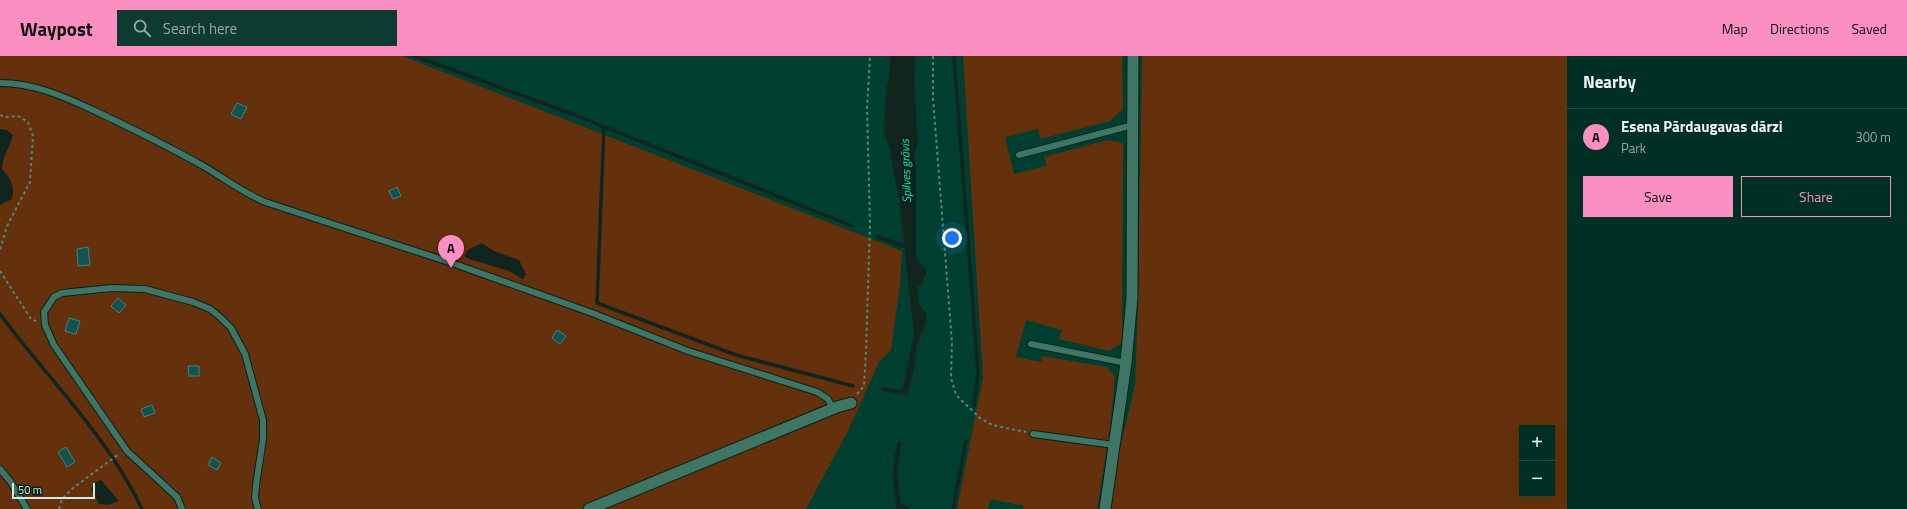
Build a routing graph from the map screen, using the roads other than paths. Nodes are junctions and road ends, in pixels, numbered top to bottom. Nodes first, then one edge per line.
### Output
1 (1133, 56) edge
2 (0, 83) edge
3 (1132, 125) junction
4 (1019, 155) dead end
5 (1031, 344) dead end
6 (1126, 363) junction
7 (851, 403) road end
8 (828, 411) junction
9 (1033, 434) road end
10 (1114, 445) junction
11 (0, 469) edge
12 (27, 509) edge
13 (182, 509) edge
14 (258, 509) edge
15 (589, 509) edge
16 (1105, 509) edge

1 - 3 street
2 - 8 lane
3 - 4 lane
3 - 6 street
5 - 6 lane
6 - 10 street
7 - 8 street
8 - 15 street
9 - 10 lane
10 - 16 street
11 - 12 lane
13 - 14 lane

